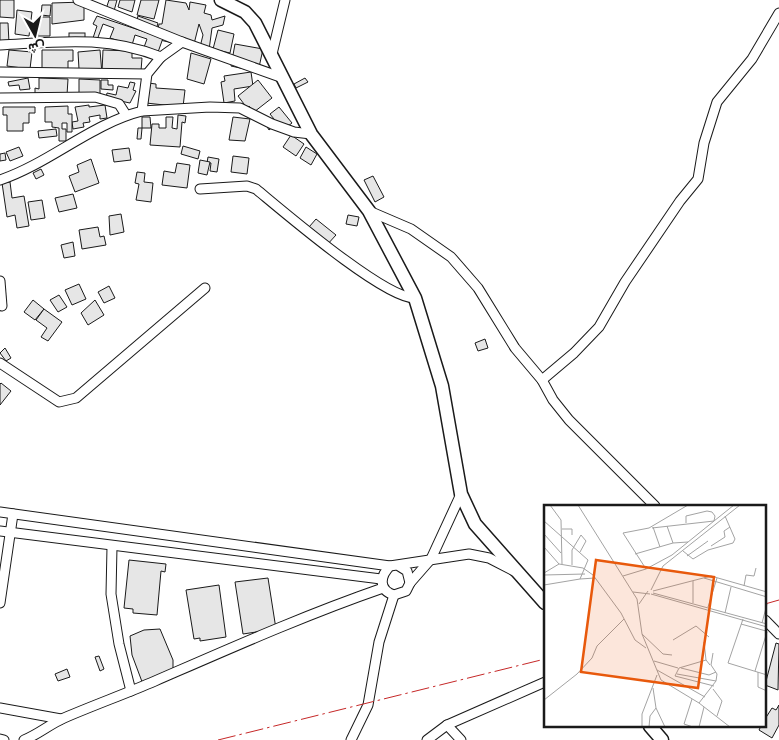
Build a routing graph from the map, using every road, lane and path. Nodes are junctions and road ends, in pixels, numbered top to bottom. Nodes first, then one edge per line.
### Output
1 (78, 0) edge
2 (221, 0) edge
3 (285, 0) edge
4 (779, 13) edge
5 (182, 42) junction
6 (0, 45) edge
7 (272, 54) junction
8 (161, 57) junction
9 (0, 72) edge
10 (147, 74) junction
11 (283, 78) junction
12 (0, 98) edge
13 (142, 111) junction
14 (126, 115) junction
15 (311, 134) junction
16 (0, 180) edge
17 (200, 188) dead end
18 (369, 211) junction
19 (0, 280) edge
20 (205, 288) dead end
21 (416, 298) junction
22 (2, 306) dead end
23 (0, 362) edge
24 (542, 380) junction
25 (462, 494) junction
26 (654, 505) edge
27 (0, 512) edge
28 (13, 514) junction
29 (0, 531) edge
30 (10, 533) junction
31 (112, 547) junction
32 (430, 560) junction
33 (395, 566) junction
34 (516, 572) junction
35 (382, 583) junction
36 (410, 584) junction
37 (394, 595) junction
38 (544, 602) edge
39 (0, 603) edge
40 (779, 618) edge
41 (767, 622) edge
42 (779, 634) edge
43 (544, 682) edge
44 (131, 691) junction
45 (0, 708) edge
46 (61, 719) junction
47 (447, 724) junction
48 (652, 728) edge
49 (0, 739) edge
50 (4, 740) edge
51 (24, 740) edge
52 (351, 740) edge
53 (426, 740) edge
54 (462, 740) edge
55 (662, 740) edge

1 - 5 street
2 - 7 street
3 - 7 street
4 - 24 street
5 - 8 street
5 - 11 street
6 - 8 street
7 - 11 street
8 - 10 street
9 - 10 street
10 - 13 street
11 - 15 street
12 - 14 street
13 - 14 street
13 - 15 street
14 - 16 street
15 - 18 street
17 - 21 street
18 - 21 street
18 - 24 street
19 - 22 street
20 - 23 street
21 - 25 street
24 - 26 street
25 - 32 street
25 - 34 street
27 - 28 street
28 - 30 street
28 - 33 street
29 - 30 street
30 - 31 street
30 - 39 street
31 - 35 street
31 - 44 street
32 - 33 street
32 - 34 street
32 - 36 street
33 - 35 street
33 - 36 street
34 - 38 street
35 - 37 street
35 - 44 street
36 - 37 street
37 - 52 street
40 - 41 street
41 - 42 street
43 - 47 street
44 - 46 street
45 - 46 street
46 - 51 street
47 - 53 street
47 - 54 street
48 - 55 street
49 - 50 street

